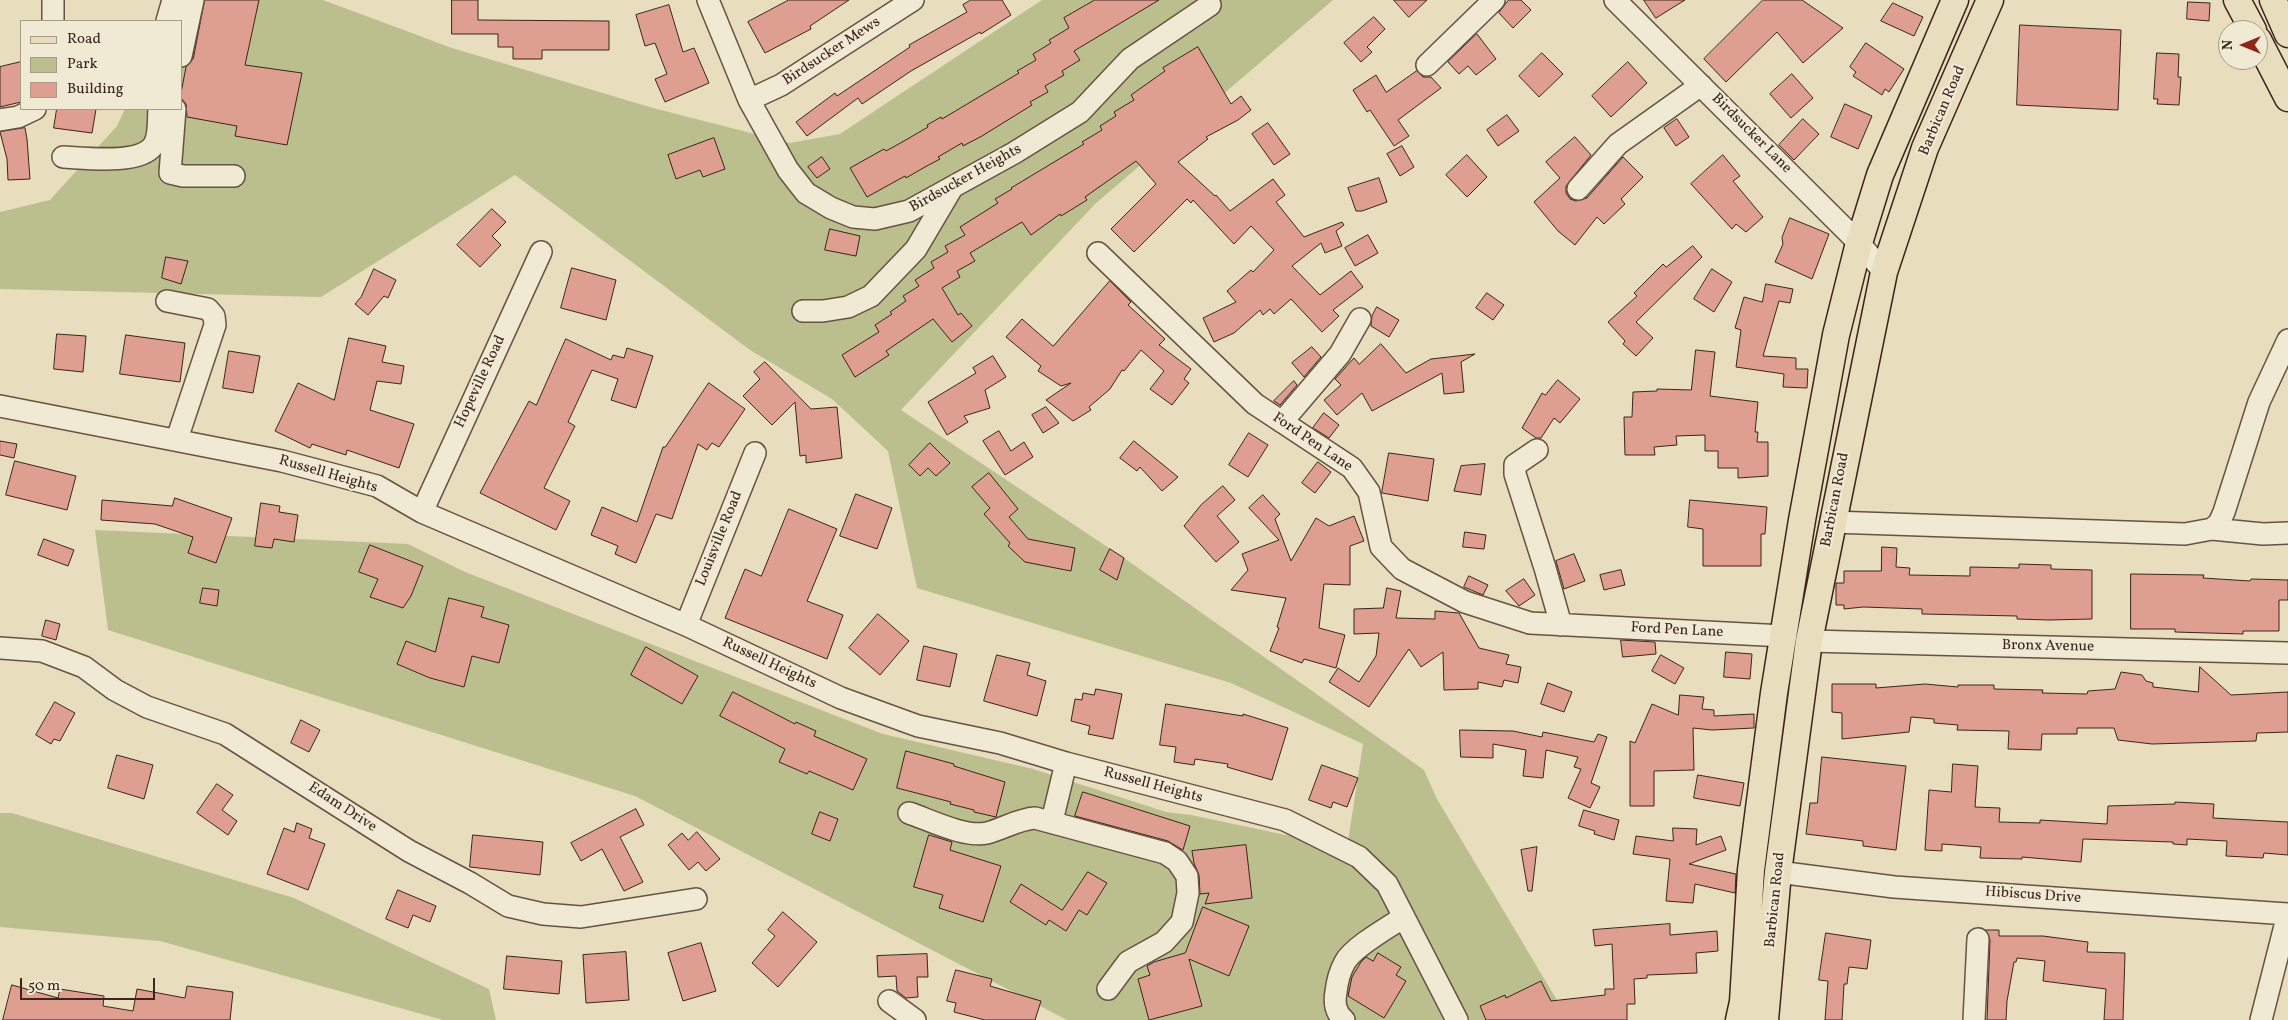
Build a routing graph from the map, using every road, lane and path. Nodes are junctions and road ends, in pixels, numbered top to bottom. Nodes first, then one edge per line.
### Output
1 (53, 0) edge
2 (173, 0) edge
3 (193, 0) edge
4 (708, 0) edge
5 (913, 0) edge
6 (1494, 0) edge
7 (1615, 0) edge
8 (1955, 0) edge
9 (1990, 0) edge
10 (2237, 0) edge
11 (2273, 0) edge
12 (1210, 5) dead end
13 (53, 20) edge
14 (167, 20) edge
15 (2248, 20) edge
16 (2288, 34) edge
17 (182, 51) edge
18 (2268, 59) edge
19 (1427, 65) dead end
20 (1701, 85) junction
21 (2288, 98) edge
22 (749, 100) junction
23 (33, 110) edge
24 (159, 110) edge
25 (175, 110) edge
26 (0, 120) edge
27 (63, 157) dead end
28 (234, 176) dead end
29 (952, 187) junction
30 (1578, 189) dead end
31 (1859, 242) junction
32 (541, 252) dead end
33 (1098, 253) dead end
34 (1884, 272) junction
35 (167, 301) dead end
36 (803, 311) dead end
37 (1360, 319) dead end
38 (2288, 340) edge
39 (0, 406) edge
40 (1282, 422) junction
41 (177, 440) junction
42 (1536, 450) dead end
43 (755, 453) dead end
44 (422, 512) junction
45 (1832, 522) junction
46 (2212, 529) junction
47 (2288, 533) edge
48 (686, 625) junction
49 (1561, 625) junction
50 (1784, 636) junction
51 (1809, 641) junction
52 (0, 648) edge
53 (2288, 653) edge
54 (1066, 763) junction
55 (909, 813) dead end
56 (1052, 821) junction
57 (1778, 872) junction
58 (696, 899) dead end
59 (2288, 914) edge
60 (1404, 917) junction
61 (1978, 939) dead end
62 (1108, 989) dead end
63 (890, 1001) dead end
64 (915, 1020) edge
65 (1344, 1020) edge
66 (1457, 1020) edge
67 (1739, 1020) edge
68 (1765, 1020) edge
69 (1974, 1020) edge
70 (2261, 1020) edge

1 - 13 street
2 - 14 street
3 - 17 street
4 - 22 street, Birdsucker Heights
5 - 22 street, Birdsucker Mews
6 - 19 street
7 - 20 street, Birdsucker Lane
8 - 31 main road, Barbican Road
9 - 34 main road, Barbican Road
10 - 15 main road
11 - 16 main road
12 - 29 street, Birdsucker Heights
18 - 21 main road
20 - 30 street
20 - 31 street, Birdsucker Lane
22 - 29 street, Birdsucker Heights
23 - 26 street
24 - 27 street
25 - 28 street
29 - 36 street
31 - 34 street, Birdsucker Lane
31 - 50 main road, Barbican Road
32 - 44 street, Hopeville Road
33 - 40 street, Ford Pen Lane
34 - 45 main road, Barbican Road
35 - 41 street
37 - 40 street
38 - 46 street
39 - 41 street, Russell Heights
40 - 49 street, Ford Pen Lane
41 - 44 street, Russell Heights
42 - 49 street
43 - 48 street, Louisville Road
44 - 48 street, Russell Heights
45 - 46 street
45 - 51 main road, Barbican Road
46 - 47 street
48 - 54 street, Russell Heights
49 - 50 street, Ford Pen Lane
50 - 67 main road, Barbican Road
51 - 53 street, Bronx Avenue
51 - 57 main road, Barbican Road
52 - 58 street, Edam Drive
54 - 56 street
54 - 60 street, Russell Heights
55 - 56 street
56 - 62 street
57 - 59 street, Hibiscus Drive
57 - 68 main road, Barbican Road
59 - 70 street, Hibiscus Drive
60 - 65 street
60 - 66 street, Russell Heights
61 - 69 street
63 - 64 street

